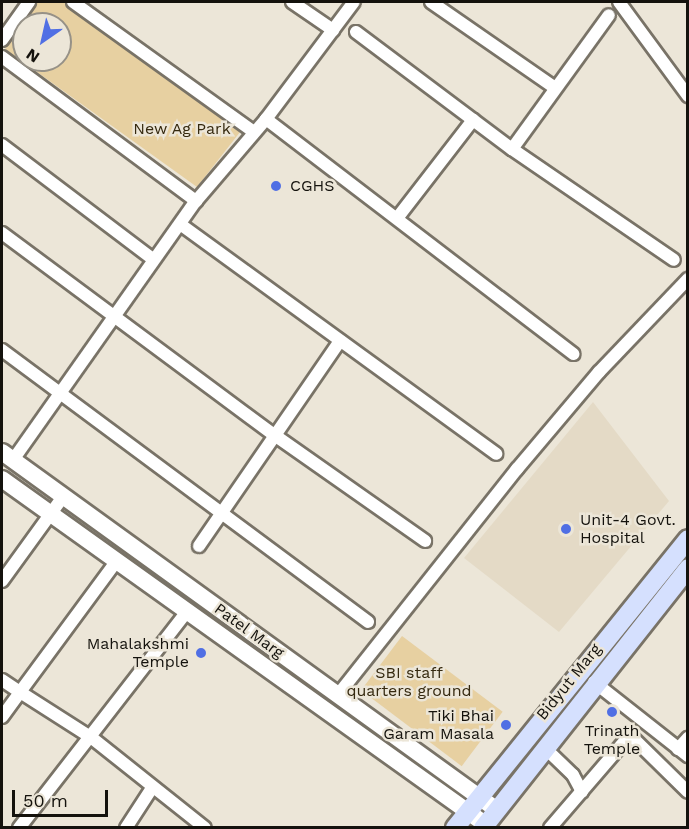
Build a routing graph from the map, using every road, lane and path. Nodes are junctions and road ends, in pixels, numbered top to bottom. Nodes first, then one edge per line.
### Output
1 (29, 2) edge
2 (74, 2) edge
3 (292, 2) edge
4 (354, 2) edge
5 (431, 2) edge
6 (619, 2) edge
7 (609, 15) dead end
8 (333, 30) junction
9 (356, 32) dead end
10 (2, 40) edge
11 (2, 57) edge
12 (555, 88) junction
13 (687, 96) edge
14 (266, 119) junction
15 (472, 120) junction
16 (254, 132) junction
17 (2, 145) edge
18 (512, 149) junction
19 (196, 201) junction
20 (398, 217) junction
21 (180, 224) junction
22 (2, 233) edge
23 (153, 259) junction
24 (674, 260) dead end
25 (687, 279) edge
26 (114, 313) junction
27 (340, 341) junction
28 (2, 350) edge
29 (573, 354) dead end
30 (61, 393) junction
31 (273, 434) junction
32 (496, 454) dead end
33 (7, 456) edge
34 (2, 479) edge
35 (62, 498) junction
36 (50, 514) junction
37 (223, 516) junction
38 (687, 539) edge
39 (425, 541) dead end
40 (200, 546) dead end
41 (115, 563) junction
42 (687, 568) edge
43 (2, 581) edge
44 (186, 613) junction
45 (368, 622) dead end
46 (2, 680) edge
47 (594, 682) junction
48 (20, 693) junction
49 (338, 696) junction
50 (2, 717) edge
51 (92, 738) junction
52 (687, 738) edge
53 (544, 747) junction
54 (683, 752) edge
55 (152, 788) junction
56 (582, 792) junction
57 (687, 792) edge
58 (479, 797) junction
59 (497, 810) junction
60 (468, 812) junction
61 (484, 826) edge
62 (19, 828) edge
63 (126, 828) edge
64 (206, 828) edge
65 (454, 828) edge
66 (550, 828) edge

1 - 10 street
2 - 16 street
3 - 8 street
4 - 8 street
5 - 12 street
6 - 13 street
7 - 12 street
8 - 14 street
9 - 15 street
11 - 19 street
12 - 18 street
14 - 16 street
14 - 20 street
15 - 18 street
15 - 20 street
16 - 19 street
17 - 23 street
18 - 24 street
19 - 21 street
20 - 29 street
21 - 23 street
21 - 27 street
22 - 26 street
23 - 26 street
25 - 49 street
26 - 30 street
26 - 31 street
27 - 31 street
27 - 32 street
28 - 30 street
30 - 33 street
30 - 37 street
31 - 37 street
31 - 39 street
33 - 35 street, Patel Marg
34 - 36 street, Patel Marg
35 - 36 street
35 - 49 street, Patel Marg
36 - 41 street, Patel Marg
36 - 43 street
37 - 40 street
37 - 45 street
38 - 58 main road, Bidyut Marg
41 - 44 street, Patel Marg
41 - 48 street
42 - 47 main road, Bidyut Marg
44 - 51 street
44 - 60 street, Patel Marg
46 - 48 street
47 - 53 main road, Bidyut Marg
47 - 54 street
48 - 50 street
48 - 51 street
49 - 58 street, Patel Marg
51 - 55 street
51 - 62 street
52 - 54 street
53 - 56 street
53 - 59 main road, Bidyut Marg
55 - 63 street
55 - 64 street
56 - 57 street
56 - 66 street
58 - 59 street, Patel Marg
58 - 60 main road, Bidyut Marg
59 - 61 main road, Bidyut Marg
60 - 61 street
60 - 65 main road, Bidyut Marg

